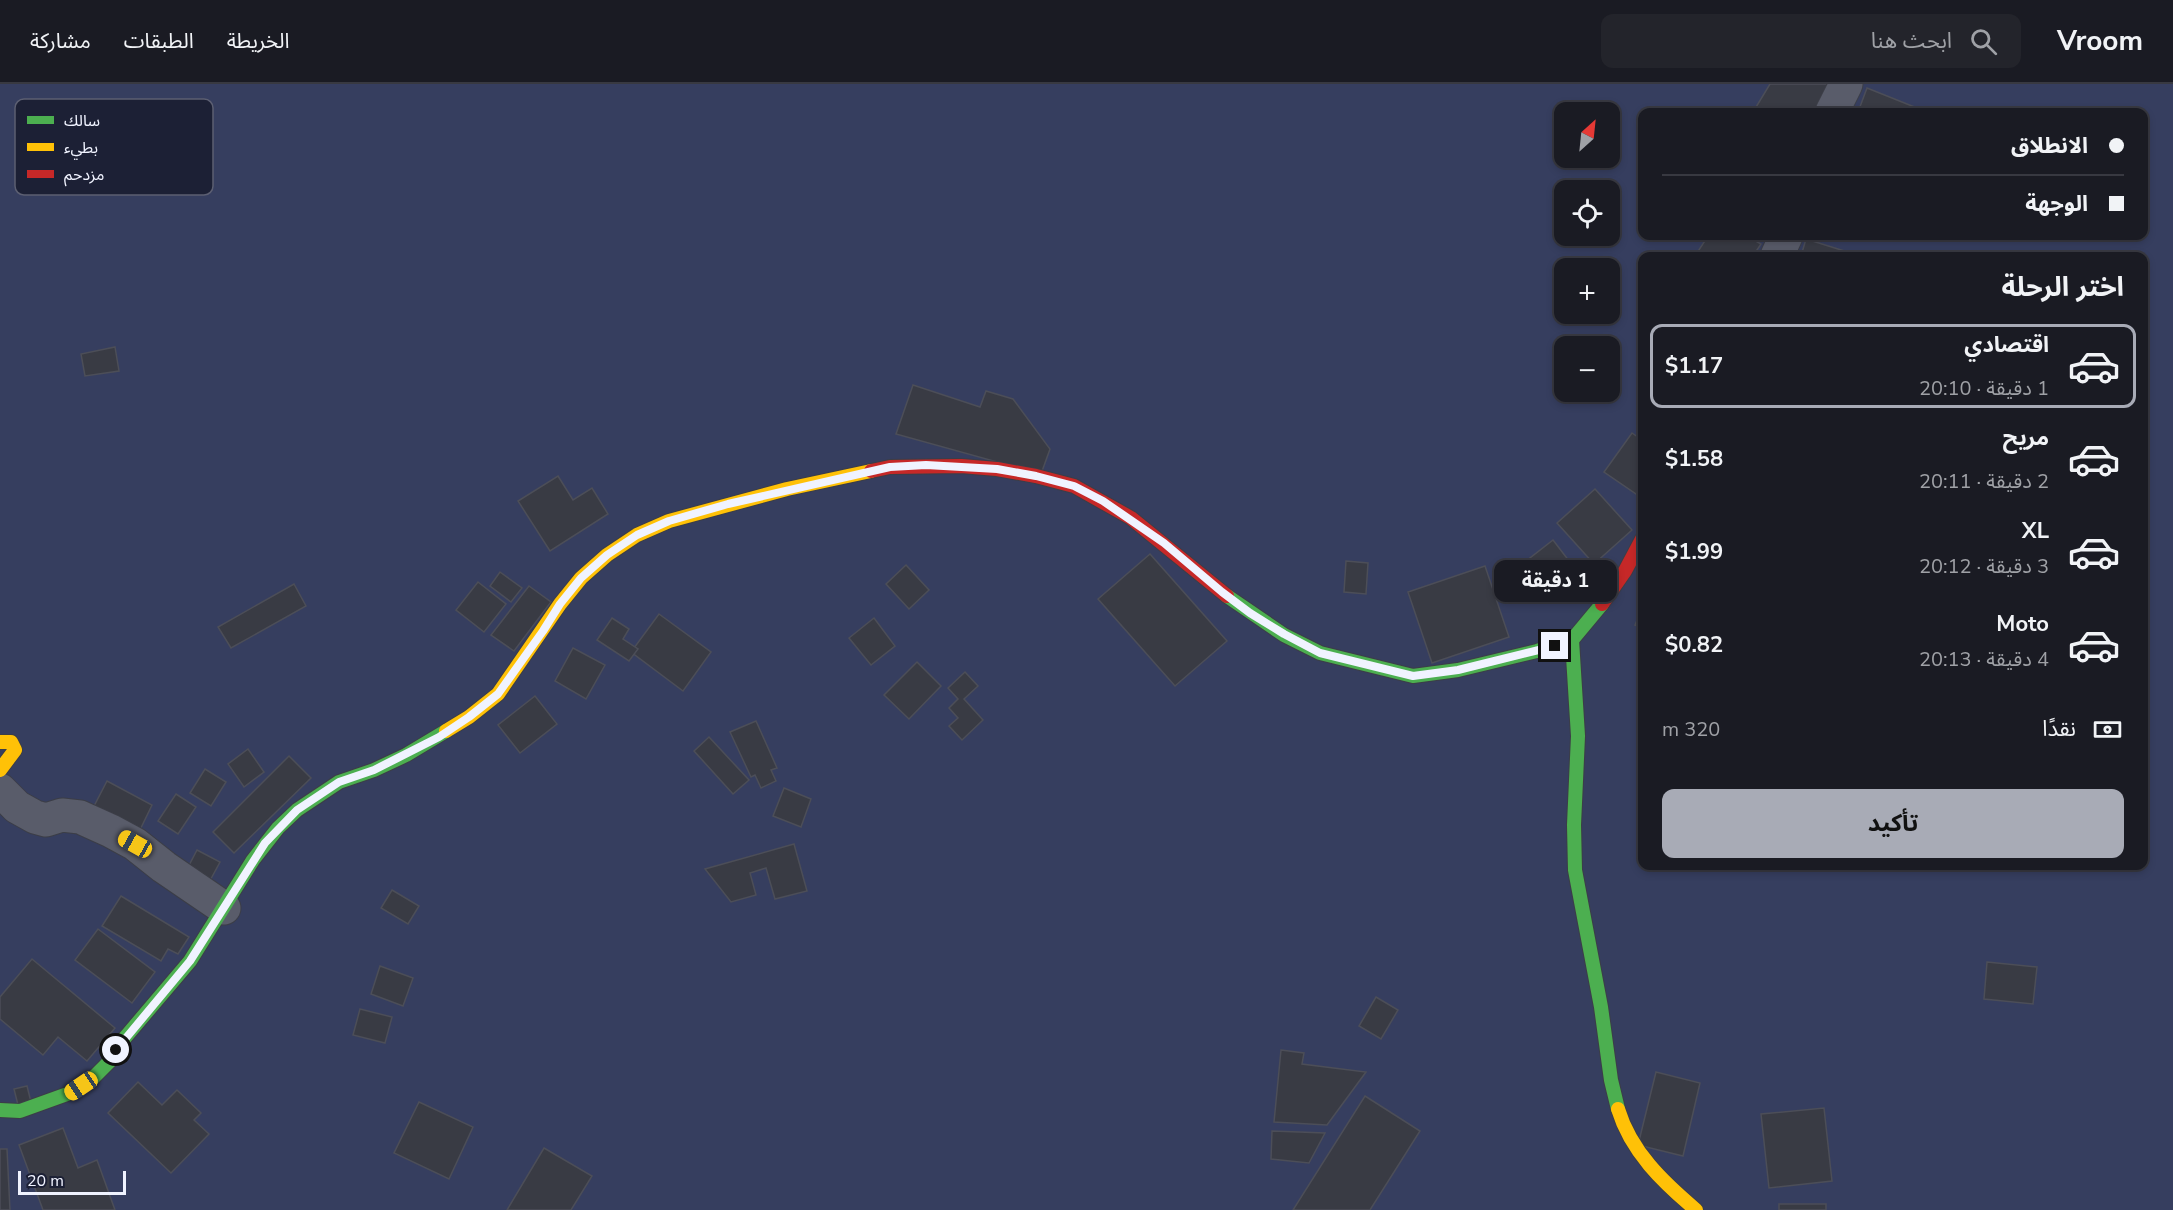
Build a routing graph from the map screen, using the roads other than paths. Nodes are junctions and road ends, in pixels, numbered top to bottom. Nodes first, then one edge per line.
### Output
1 (1846, 84) edge
2 (1834, 108) edge
3 (1638, 547) edge
4 (1572, 640) junction
5 (0, 742) edge
6 (0, 770) edge
7 (0, 790) edge
8 (224, 908) junction
9 (0, 1110) edge
10 (1696, 1210) edge

1 - 2 street
3 - 4 street
4 - 8 street
4 - 10 street
5 - 6 street
7 - 8 street
8 - 9 street

